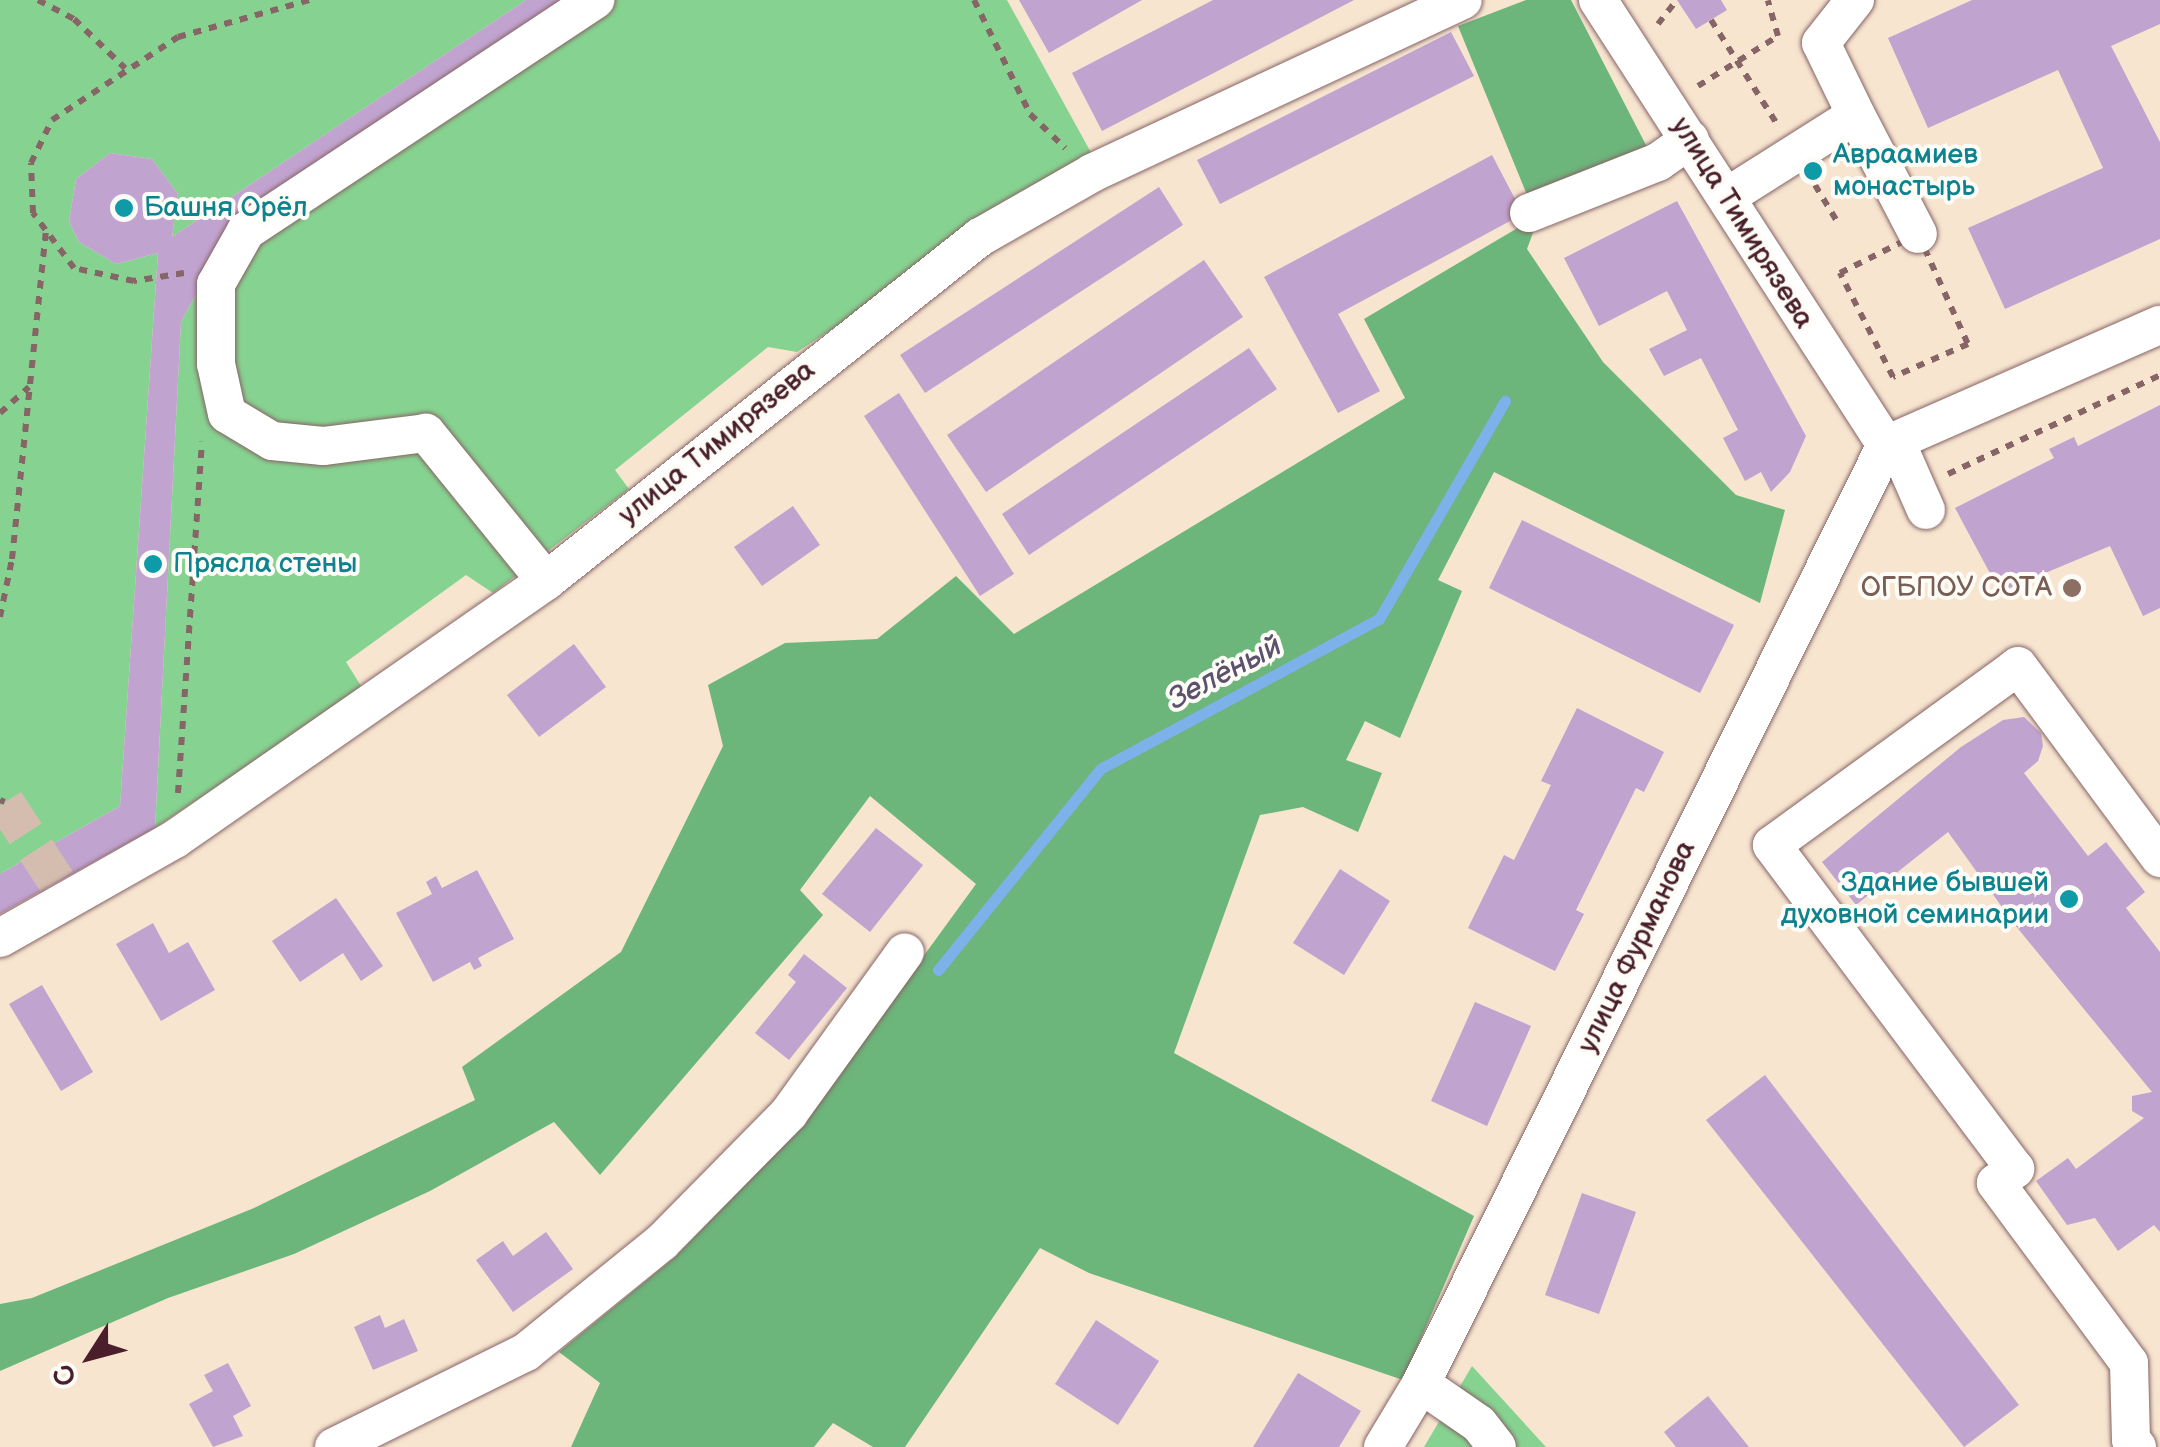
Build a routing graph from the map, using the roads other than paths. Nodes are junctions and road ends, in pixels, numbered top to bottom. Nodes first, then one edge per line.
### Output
1 (595, 0) edge
2 (1463, 0) edge
3 (1598, 0) edge
4 (1855, 0) edge
5 (1856, 115) junction
6 (1690, 140) junction
7 (1728, 196) junction
8 (1529, 214) dead end
9 (1918, 234) road end
10 (2160, 325) edge
11 (1891, 445) junction
12 (1921, 499) road end
13 (546, 581) junction
14 (2160, 858) edge
15 (0, 938) edge
16 (906, 952) dead end
17 (1421, 1384) junction
18 (334, 1447) edge
19 (1383, 1447) edge
20 (1497, 1447) edge
21 (2137, 1447) edge

1 - 13 street
2 - 13 street, улица Тимирязева
3 - 6 street, улица Тимирязева
4 - 5 street
5 - 7 street
5 - 9 street
6 - 7 street, улица Тимирязева
6 - 8 street
7 - 11 street, улица Тимирязева
10 - 11 street
11 - 12 street, улица Тимирязева
11 - 17 street, улица Фурманова
13 - 15 street, улица Тимирязева
14 - 21 street
16 - 18 street
17 - 19 street, улица Фурманова
17 - 20 street

